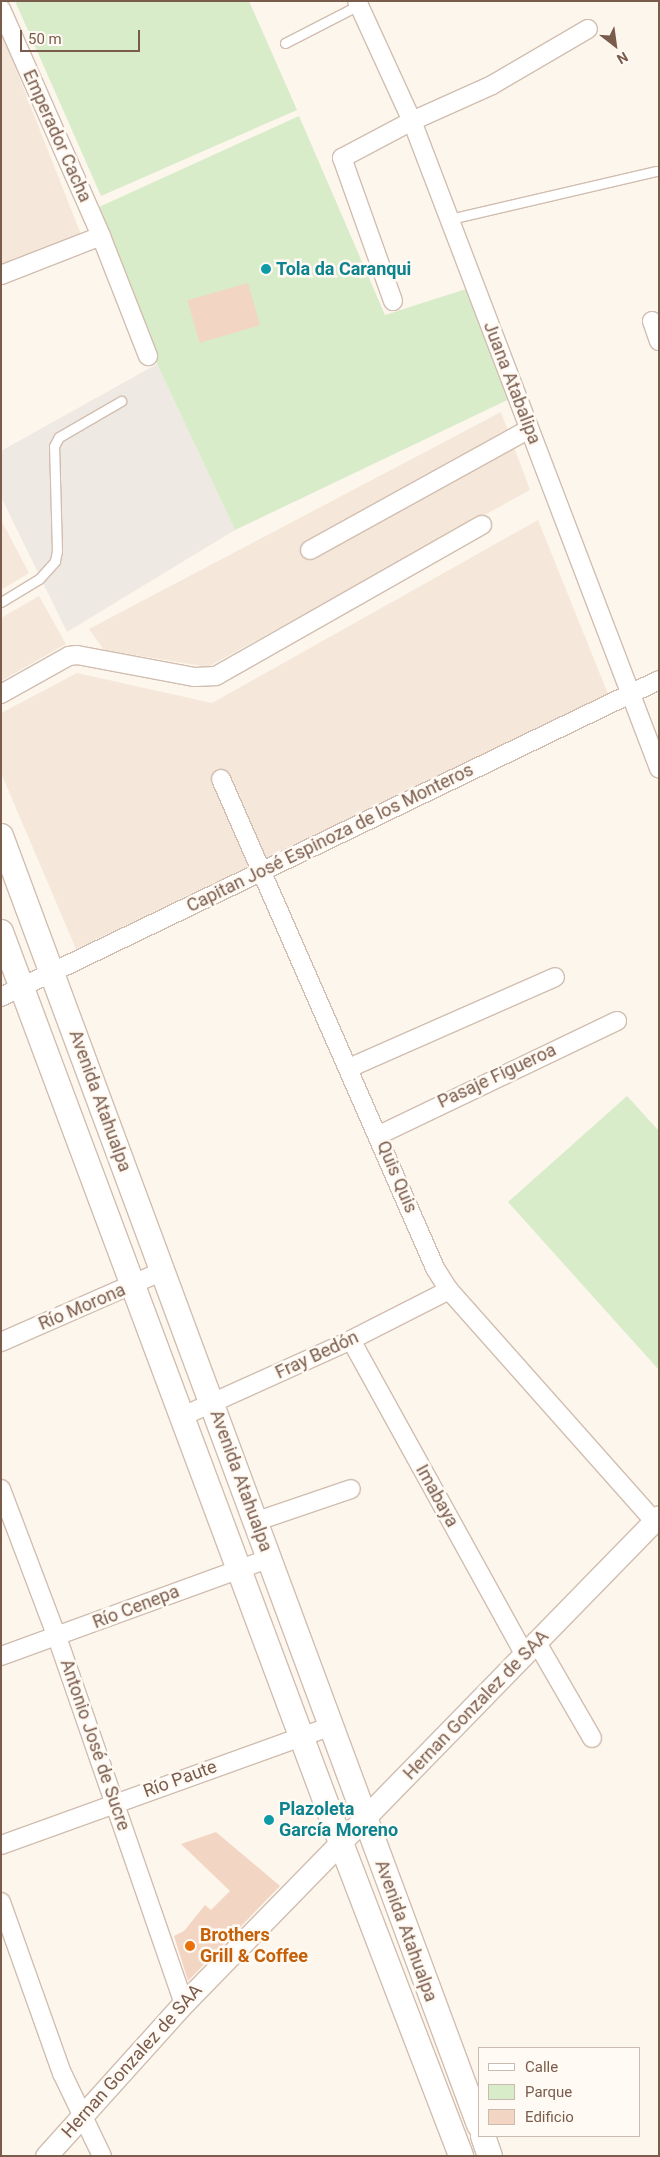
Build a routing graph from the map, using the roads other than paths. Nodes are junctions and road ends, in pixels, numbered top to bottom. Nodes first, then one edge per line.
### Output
1 (358, 3) edge
2 (1, 8) edge
3 (588, 29) dead end
4 (285, 43) dead end
5 (412, 121) junction
6 (656, 170) dead end
7 (450, 219) junction
8 (101, 236) junction
9 (1, 275) edge
10 (393, 301) dead end
11 (652, 321) dead end
12 (659, 341) edge
13 (148, 356) dead end
14 (121, 401) dead end
15 (529, 429) junction
16 (482, 524) dead end
17 (310, 550) dead end
18 (1, 602) edge
19 (659, 680) edge
20 (631, 693) junction
21 (1, 694) edge
22 (659, 768) edge
23 (221, 779) dead end
24 (1, 836) edge
25 (261, 871) junction
26 (1, 932) edge
27 (53, 972) junction
28 (555, 977) dead end
29 (11, 992) edge
30 (617, 1021) dead end
31 (349, 1068) junction
32 (379, 1135) junction
33 (163, 1272) junction
34 (134, 1285) junction
35 (449, 1290) junction
36 (351, 1340) junction
37 (1, 1342) edge
38 (212, 1402) junction
39 (183, 1416) junction
40 (1, 1489) edge
41 (351, 1489) dead end
42 (657, 1519) edge
43 (257, 1521) junction
44 (270, 1558) junction
45 (240, 1568) junction
46 (57, 1637) junction
47 (530, 1647) junction
48 (1, 1656) edge
49 (332, 1726) junction
50 (302, 1735) junction
51 (592, 1738) dead end
52 (115, 1802) junction
53 (364, 1818) junction
54 (340, 1843) junction
55 (1, 1845) edge
56 (1, 1902) edge
57 (184, 2003) junction
58 (82, 2117) junction
59 (478, 2122) edge
60 (485, 2141) edge
61 (46, 2156) edge
62 (102, 2156) edge
63 (461, 2156) edge
64 (465, 2156) edge

1 - 4 lane
1 - 5 street, Juana Atabalipa
2 - 8 street, Emperador Cacha
3 - 5 street
5 - 7 street, Juana Atabalipa
5 - 10 street
6 - 7 lane
7 - 15 street, Juana Atabalipa
8 - 9 street
8 - 13 street, Emperador Cacha
11 - 12 street
14 - 18 lane
15 - 17 street
15 - 20 street, Juana Atabalipa
16 - 21 street
19 - 20 street, Capitan José Espinoza de los Monteros
20 - 22 street, Juana Atabalipa
20 - 25 street, Capitan José Espinoza de los Monteros
23 - 25 street, Quis Quis
24 - 27 main road, Avenida Atahualpa
25 - 27 street, Capitan José Espinoza de los Monteros
25 - 31 street, Quis Quis
26 - 29 main road, Avenida Atahualpa
27 - 29 street, Capitan José Espinoza de los Monteros
27 - 33 main road, Avenida Atahualpa
28 - 31 street
29 - 34 main road, Avenida Atahualpa
30 - 32 street, Pasaje Figueroa
31 - 32 street, Quis Quis
32 - 35 street, Quis Quis
33 - 34 street, Río Morona
33 - 38 main road, Avenida Atahualpa
34 - 37 street, Río Morona
34 - 39 main road, Avenida Atahualpa
35 - 36 street, Fray Bedón
35 - 42 street, Quis Quis
36 - 38 street, Fray Bedón
36 - 47 street, Imabaya
38 - 39 street, Fray Bedón
38 - 43 main road, Avenida Atahualpa
39 - 45 main road, Avenida Atahualpa
40 - 46 street, Antonio José de Sucre
41 - 43 street
42 - 47 street, Hernan Gonzalez de SAA
43 - 44 main road, Avenida Atahualpa
44 - 45 street, Río Cenepa
44 - 49 main road, Avenida Atahualpa
45 - 46 street, Río Cenepa
45 - 50 main road, Avenida Atahualpa
46 - 48 street, Río Cenepa
46 - 52 street, Antonio José de Sucre
47 - 51 street, Imabaya
47 - 53 street, Hernan Gonzalez de SAA
49 - 50 street, Río Paute
49 - 53 main road, Avenida Atahualpa
50 - 52 street, Río Paute
50 - 54 main road, Avenida Atahualpa
52 - 55 street, Río Paute
52 - 57 street, Antonio José de Sucre
53 - 54 street, Hernan Gonzalez de SAA
53 - 59 main road, Avenida Atahualpa
54 - 57 street, Hernan Gonzalez de SAA
54 - 63 main road, Avenida Atahualpa
56 - 58 street
57 - 58 street, Hernan Gonzalez de SAA
58 - 61 street, Hernan Gonzalez de SAA
58 - 62 street
60 - 64 street

